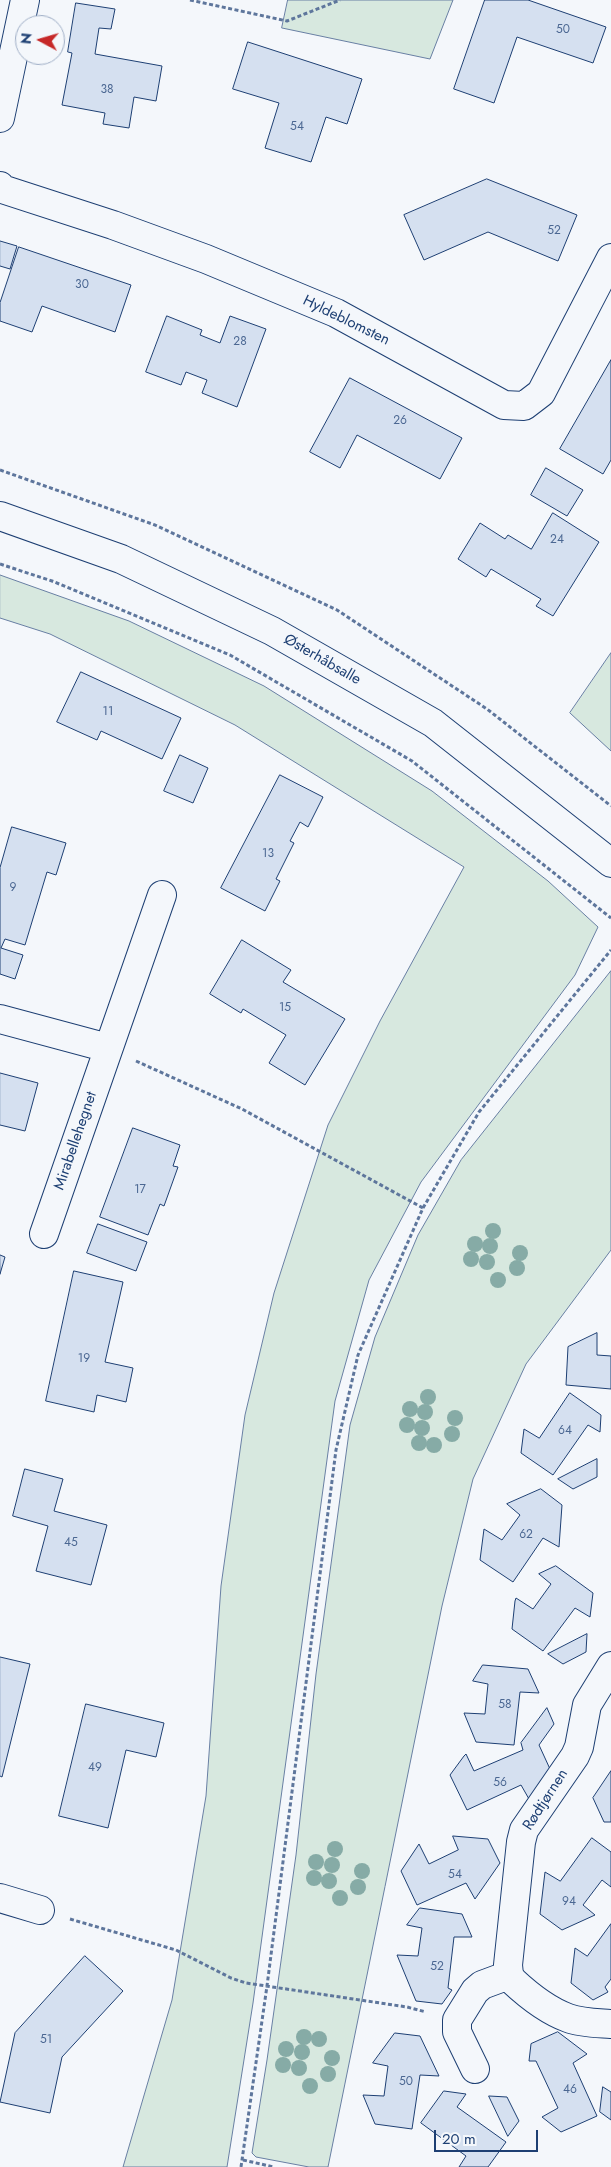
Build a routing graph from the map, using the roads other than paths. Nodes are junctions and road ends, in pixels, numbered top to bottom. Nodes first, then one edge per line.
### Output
1 (25, 0) edge
2 (0, 118) edge
3 (0, 186) edge
4 (611, 258) edge
5 (0, 516) edge
6 (611, 863) edge
7 (162, 894) dead end
8 (0, 1019) edge
9 (108, 1048) junction
10 (44, 1234) dead end
11 (611, 1666) edge
12 (0, 1898) edge
13 (40, 1910) road end
14 (509, 1975) junction
15 (611, 2024) edge
16 (475, 2070) dead end

1 - 2 street
3 - 4 street, Hyldeblomsten
5 - 6 street, Østerhåbsalle
7 - 9 street, Mirabellehegnet
8 - 9 street
9 - 10 street, Mirabellehegnet
11 - 14 street, Rødtjørnen
12 - 13 street
14 - 15 street
14 - 16 street

